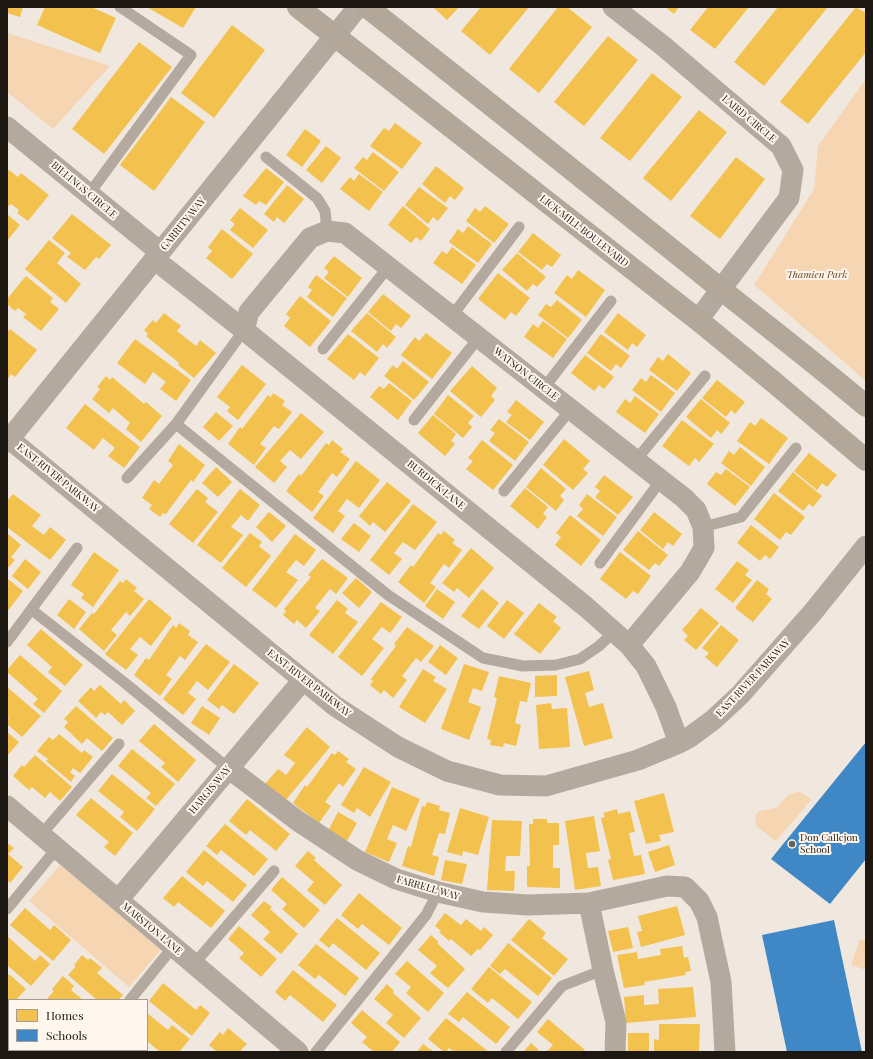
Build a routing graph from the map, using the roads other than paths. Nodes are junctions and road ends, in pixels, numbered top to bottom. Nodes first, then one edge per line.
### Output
1 (120, 7) edge
2 (298, 7) edge
3 (358, 7) edge
4 (366, 7) edge
5 (613, 7) edge
6 (334, 36) junction
7 (8, 130) edge
8 (266, 156) dead end
9 (89, 194) junction
10 (519, 227) dead end
11 (327, 232) junction
12 (157, 256) junction
13 (389, 266) junction
14 (720, 289) junction
15 (611, 301) dead end
16 (452, 316) junction
17 (698, 320) junction
18 (244, 330) junction
19 (480, 337) junction
20 (323, 349) dead end
21 (705, 376) dead end
22 (544, 388) junction
23 (866, 406) edge
24 (571, 409) junction
25 (414, 420) dead end
26 (176, 424) junction
27 (8, 439) edge
28 (796, 448) dead end
29 (636, 460) junction
30 (866, 460) edge
31 (127, 478) dead end
32 (661, 480) junction
33 (504, 491) dead end
34 (703, 526) junction
35 (866, 546) edge
36 (77, 548) dead end
37 (600, 563) dead end
38 (32, 610) junction
39 (621, 638) junction
40 (7, 642) edge
41 (302, 680) junction
42 (679, 743) junction
43 (119, 744) dead end
44 (228, 768) junction
45 (7, 806) edge
46 (41, 835) junction
47 (57, 848) junction
48 (274, 871) dead end
49 (438, 892) junction
50 (118, 900) junction
51 (589, 904) junction
52 (7, 909) edge
53 (173, 947) junction
54 (194, 964) junction
55 (603, 970) junction
56 (131, 999) edge
57 (288, 1049) edge
58 (316, 1052) edge
59 (506, 1052) edge
60 (615, 1052) edge
61 (725, 1052) edge

1 - 9 lane
2 - 6 main road, LICK MILL BOULEVARD
3 - 6 street, GARRITY WAY
4 - 14 main road
5 - 14 street, LAIRD CIRCLE
6 - 12 street, GARRITY WAY
6 - 17 main road, LICK MILL BOULEVARD
7 - 9 street, BILLINGS CIRCLE
8 - 11 lane
9 - 12 street, BILLINGS CIRCLE
10 - 16 lane
11 - 13 street, WATSON CIRCLE
11 - 18 street, WATSON CIRCLE
12 - 18 street, BURDICK LANE
12 - 27 street, GARRITY WAY
13 - 16 street, WATSON CIRCLE
13 - 20 lane
14 - 17 street, LAIRD CIRCLE
14 - 23 main road
15 - 22 lane
16 - 19 street, WATSON CIRCLE
17 - 30 main road, LICK MILL BOULEVARD
18 - 26 lane
18 - 39 street, BURDICK LANE
19 - 22 street, WATSON CIRCLE
19 - 25 lane
21 - 29 lane
22 - 24 street, WATSON CIRCLE
24 - 29 street, WATSON CIRCLE
24 - 33 lane
26 - 31 lane
26 - 39 lane
27 - 41 street, EAST RIVER PARKWAY
28 - 34 lane
29 - 32 street, WATSON CIRCLE
32 - 34 street, WATSON CIRCLE
32 - 37 lane
34 - 39 street, WATSON CIRCLE
35 - 42 street, EAST RIVER PARKWAY
36 - 38 lane
38 - 40 lane
38 - 44 lane
39 - 42 street, BURDICK LANE
41 - 42 street, EAST RIVER PARKWAY
41 - 44 street, HARGIS WAY
43 - 46 lane
44 - 49 street, FARRELL WAY
44 - 50 street, HARGIS WAY
45 - 46 street, MARSTON LANE
46 - 47 street, MARSTON LANE
47 - 50 street, MARSTON LANE
47 - 52 lane
48 - 54 lane
49 - 51 street, FARRELL WAY
49 - 58 lane
50 - 53 street, MARSTON LANE
51 - 55 street
51 - 61 street, FARRELL WAY
53 - 54 street, MARSTON LANE
53 - 56 lane
54 - 57 street, MARSTON LANE
55 - 59 lane
55 - 60 street

